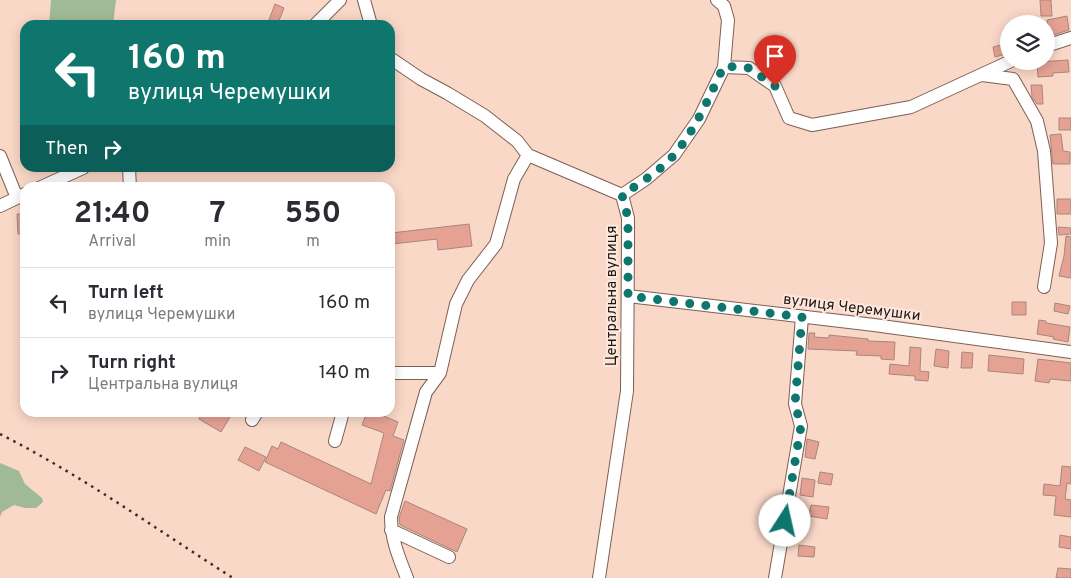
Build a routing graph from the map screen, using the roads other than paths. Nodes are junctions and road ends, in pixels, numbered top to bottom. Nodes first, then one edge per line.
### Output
1 (340, 0) edge
2 (364, 0) edge
3 (717, 0) edge
4 (320, 20) edge
5 (370, 20) edge
6 (1071, 38) edge
7 (1055, 43) edge
8 (395, 61) edge
9 (724, 66) junction
10 (1000, 66) edge
11 (1012, 70) edge
12 (979, 75) junction
13 (1013, 79) junction
14 (528, 155) junction
15 (0, 156) edge
16 (74, 172) edge
17 (52, 182) edge
18 (20, 194) edge
19 (622, 195) junction
20 (20, 196) edge
21 (0, 206) edge
22 (1044, 288) dead end
23 (628, 296) junction
24 (802, 317) junction
25 (1071, 352) edge
26 (440, 372) junction
27 (395, 373) edge
28 (342, 417) edge
29 (335, 441) dead end
30 (391, 530) junction
31 (449, 557) dead end
32 (407, 578) edge
33 (599, 578) edge
34 (775, 578) edge

1 - 4 street
2 - 5 street
3 - 9 street
6 - 7 street
8 - 14 street
9 - 12 street
9 - 19 street
10 - 12 street
11 - 13 street
12 - 13 street
13 - 22 street
14 - 19 street
14 - 26 street
15 - 18 street
16 - 17 street
19 - 23 street, Центральна вулиця
20 - 21 street
23 - 24 street, вулиця Черемушки
23 - 33 street, Центральна вулиця
24 - 25 street, вулиця Черемушки
24 - 34 street
26 - 27 street
26 - 30 street
28 - 29 street
30 - 31 street
30 - 32 street

